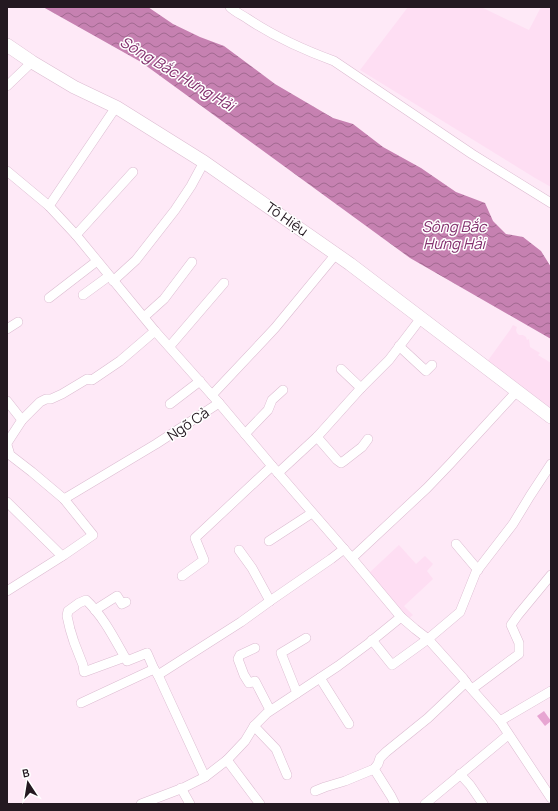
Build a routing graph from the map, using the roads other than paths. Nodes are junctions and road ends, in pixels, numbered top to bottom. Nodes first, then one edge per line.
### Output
1 (230, 7) edge
2 (7, 45) edge
3 (32, 62) junction
4 (8, 84) edge
5 (116, 107) junction
6 (204, 162) junction
7 (133, 172) dead end
8 (9, 176) edge
9 (551, 203) edge
10 (49, 206) junction
11 (76, 235) junction
12 (336, 254) junction
13 (97, 261) junction
14 (192, 262) dead end
15 (111, 278) junction
16 (224, 283) dead end
17 (83, 295) dead end
18 (49, 298) dead end
19 (144, 317) junction
20 (422, 318) junction
21 (18, 322) dead end
22 (7, 329) edge
23 (155, 331) junction
24 (170, 346) junction
25 (400, 346) junction
26 (432, 365) dead end
27 (341, 369) dead end
28 (200, 381) junction
29 (361, 388) junction
30 (283, 390) dead end
31 (517, 390) junction
32 (212, 395) junction
33 (7, 401) edge
34 (219, 403) junction
35 (170, 404) dead end
36 (551, 417) edge
37 (22, 420) junction
38 (245, 434) junction
39 (317, 437) junction
40 (368, 439) dead end
41 (7, 444) edge
42 (8, 456) edge
43 (551, 464) edge
44 (272, 466) junction
45 (278, 473) junction
46 (64, 499) junction
47 (7, 502) edge
48 (312, 513) junction
49 (269, 541) dead end
50 (456, 544) dead end
51 (344, 549) junction
52 (239, 550) dead end
53 (62, 556) junction
54 (352, 558) junction
55 (478, 570) junction
56 (182, 576) dead end
57 (551, 576) edge
58 (7, 591) edge
59 (270, 601) junction
60 (126, 602) dead end
61 (95, 610) junction
62 (401, 617) junction
63 (306, 638) dead end
64 (428, 639) junction
65 (372, 640) junction
66 (255, 648) dead end
67 (125, 657) junction
68 (156, 672) junction
69 (320, 678) junction
70 (469, 686) junction
71 (551, 692) edge
72 (297, 693) junction
73 (81, 703) dead end
74 (270, 710) junction
75 (500, 721) junction
76 (349, 724) dead end
77 (254, 726) junction
78 (508, 735) junction
79 (227, 760) junction
80 (374, 769) junction
81 (460, 774) junction
82 (287, 775) dead end
83 (204, 777) junction
84 (181, 788) junction
85 (315, 790) dead end
86 (551, 798) edge
87 (141, 804) edge
88 (190, 804) edge
89 (260, 804) edge
90 (395, 804) edge
91 (425, 804) edge
92 (483, 804) edge

1 - 9 street
2 - 3 main road, Tô Hiệu
3 - 4 street
3 - 5 main road, Tô Hiệu
5 - 6 main road, Tô Hiệu
5 - 10 street
6 - 12 main road, Tô Hiệu
6 - 15 street
7 - 11 street
8 - 10 street
10 - 11 street
11 - 13 street
12 - 20 main road, Tô Hiệu
12 - 32 street
13 - 15 street
13 - 18 street
14 - 19 street
15 - 17 street
15 - 19 street
16 - 24 street
19 - 23 street
20 - 25 street
20 - 31 main road, Tô Hiệu
21 - 22 street
23 - 24 street
23 - 37 street
24 - 28 street
25 - 26 street
25 - 29 street
27 - 29 street
28 - 32 street
28 - 35 street
29 - 39 street
30 - 38 street
31 - 36 main road, Tô Hiệu
31 - 54 street
32 - 34 street
33 - 37 street
34 - 38 street
34 - 46 street, Ngõ Cả
37 - 41 street
38 - 44 street
39 - 40 street
39 - 45 street
41 - 42 street
42 - 46 street
43 - 55 street
44 - 45 street
44 - 56 street
45 - 48 street
46 - 53 street
47 - 53 street
48 - 49 street
48 - 51 street
50 - 55 street
51 - 54 street
51 - 59 street
52 - 59 street
53 - 58 street
54 - 62 street
55 - 64 street
57 - 70 street
59 - 68 street
60 - 61 street
61 - 67 street
61 - 67 street
62 - 64 street
62 - 65 street
63 - 72 street
64 - 65 street
64 - 70 street
65 - 69 street
66 - 74 street
67 - 68 street
68 - 73 street
68 - 83 street
69 - 72 street
69 - 76 street
70 - 75 street
70 - 80 street
71 - 75 street
72 - 74 street
74 - 77 street
75 - 78 street
77 - 79 street
77 - 82 street
78 - 81 street
78 - 86 street
79 - 83 street
79 - 89 street
80 - 85 street
80 - 90 street
81 - 91 street
81 - 92 street
83 - 84 street
84 - 87 street
84 - 88 street

